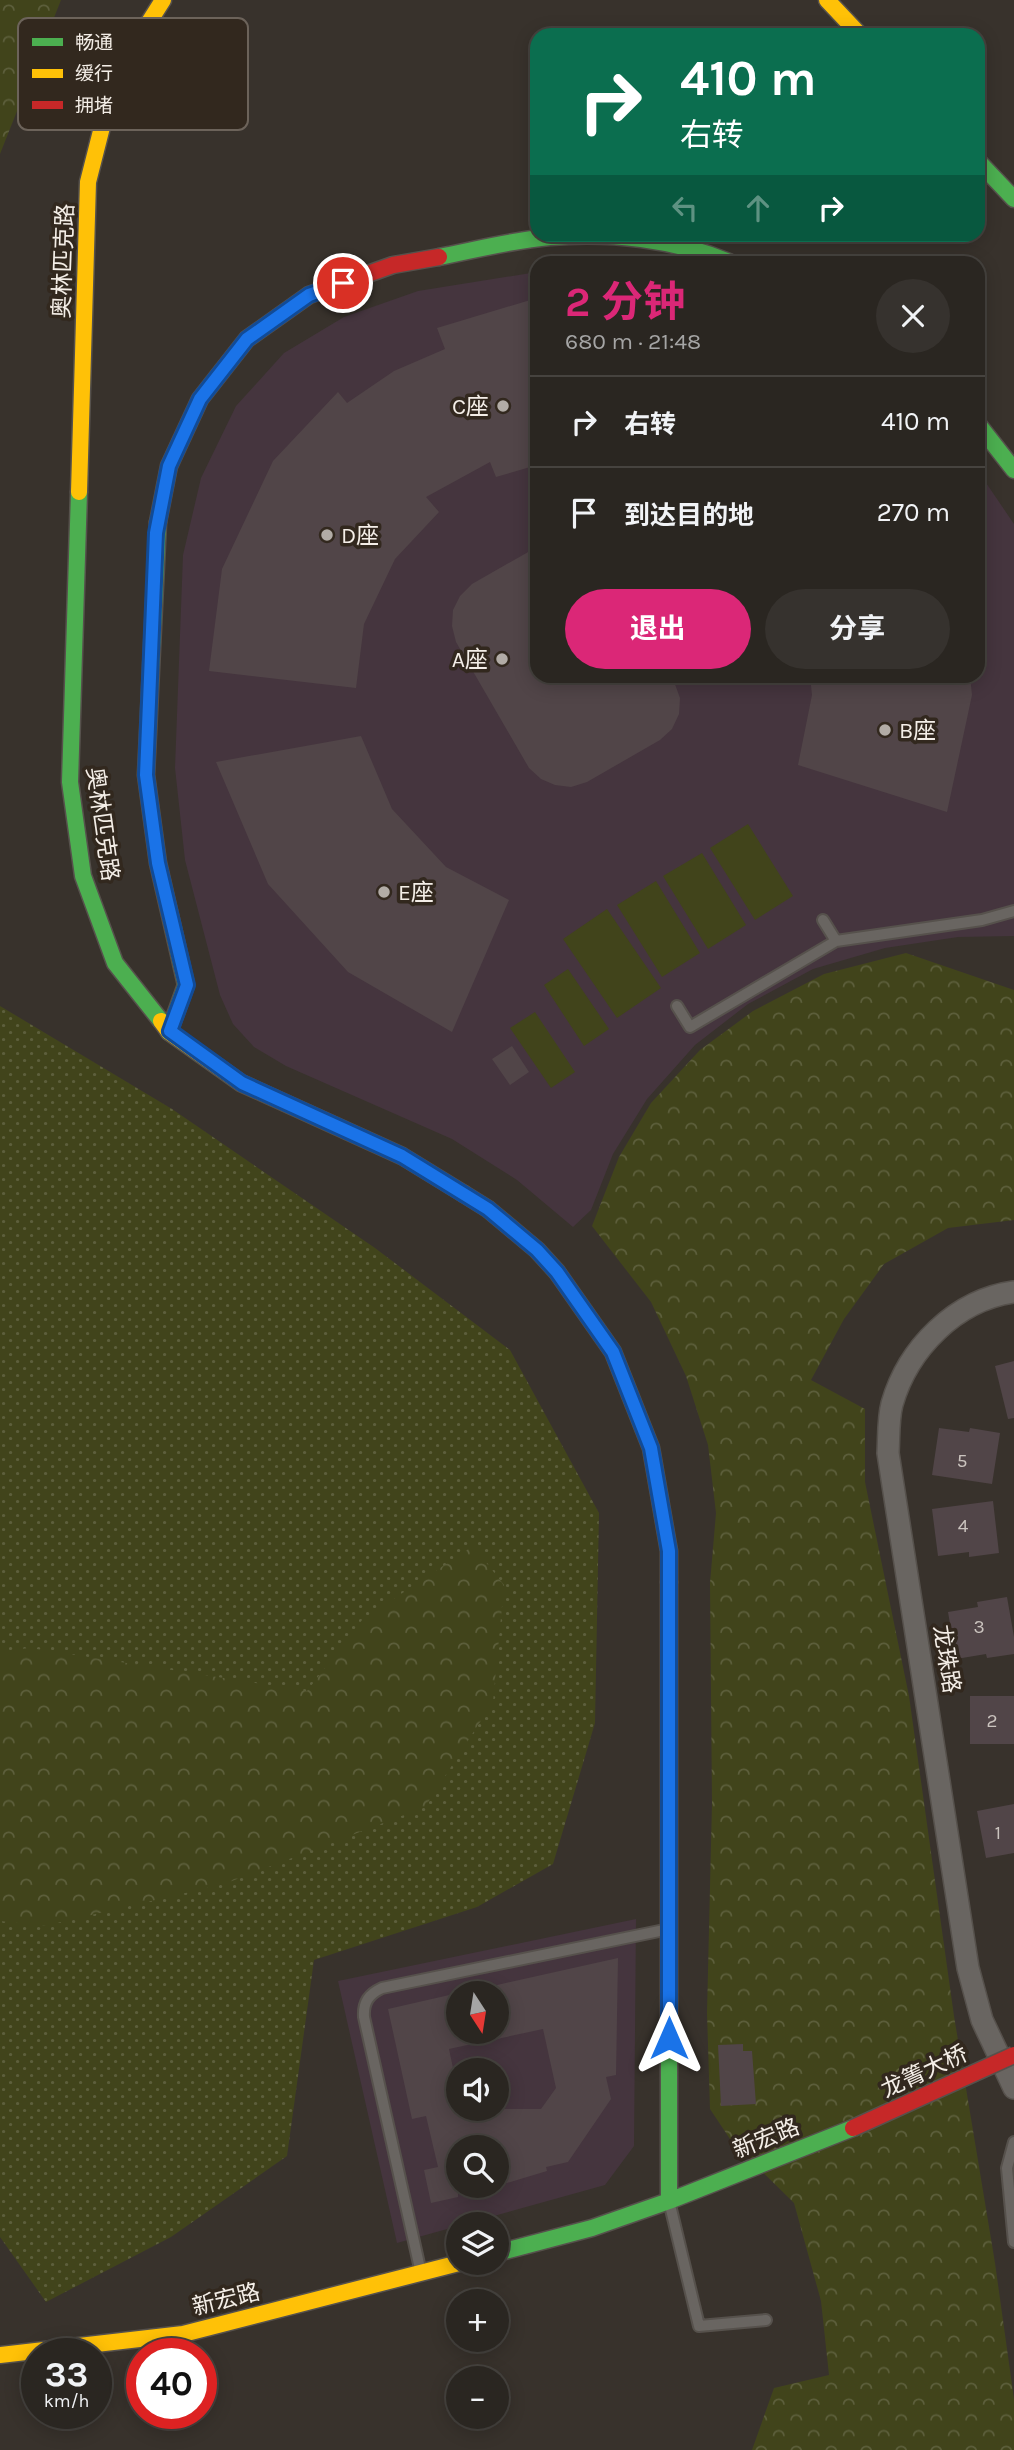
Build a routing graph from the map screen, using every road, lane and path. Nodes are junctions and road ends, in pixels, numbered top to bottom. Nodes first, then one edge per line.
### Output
1 (163, 0) edge
2 (827, 0) edge
3 (152, 18) edge
4 (853, 28) edge
5 (101, 130) edge
6 (985, 168) edge
7 (1014, 199) edge
8 (530, 240) edge
9 (656, 242) edge
10 (715, 256) edge
11 (985, 433) edge
12 (1014, 470) edge
13 (1014, 911) edge
14 (822, 919) dead end
15 (836, 941) junction
16 (677, 1006) dead end
17 (170, 1031) junction
18 (1014, 1292) edge
19 (669, 1928) junction
20 (1014, 2054) edge
21 (1014, 2088) edge
22 (853, 2128) joint
23 (1014, 2143) edge
24 (669, 2201) junction
25 (1014, 2242) edge
26 (509, 2250) edge
27 (446, 2266) edge
28 (421, 2273) junction
29 (766, 2320) dead end
30 (0, 2355) edge

1 - 3 street, 奥林匹克路
2 - 4 street
5 - 17 street, 奥林匹克路
6 - 7 street
8 - 17 street
9 - 10 street
11 - 12 street
13 - 15 lane
14 - 15 lane
15 - 16 lane
17 - 19 street, 奥林匹克路
18 - 21 street, 龙珠路
19 - 24 street, 奥林匹克路
19 - 28 lane
20 - 22 street, 龙箐大桥, bridge
22 - 24 street, 新宏路
23 - 25 lane
24 - 26 street, 新宏路
24 - 29 lane
27 - 28 street, 新宏路
28 - 30 street, 新宏路

